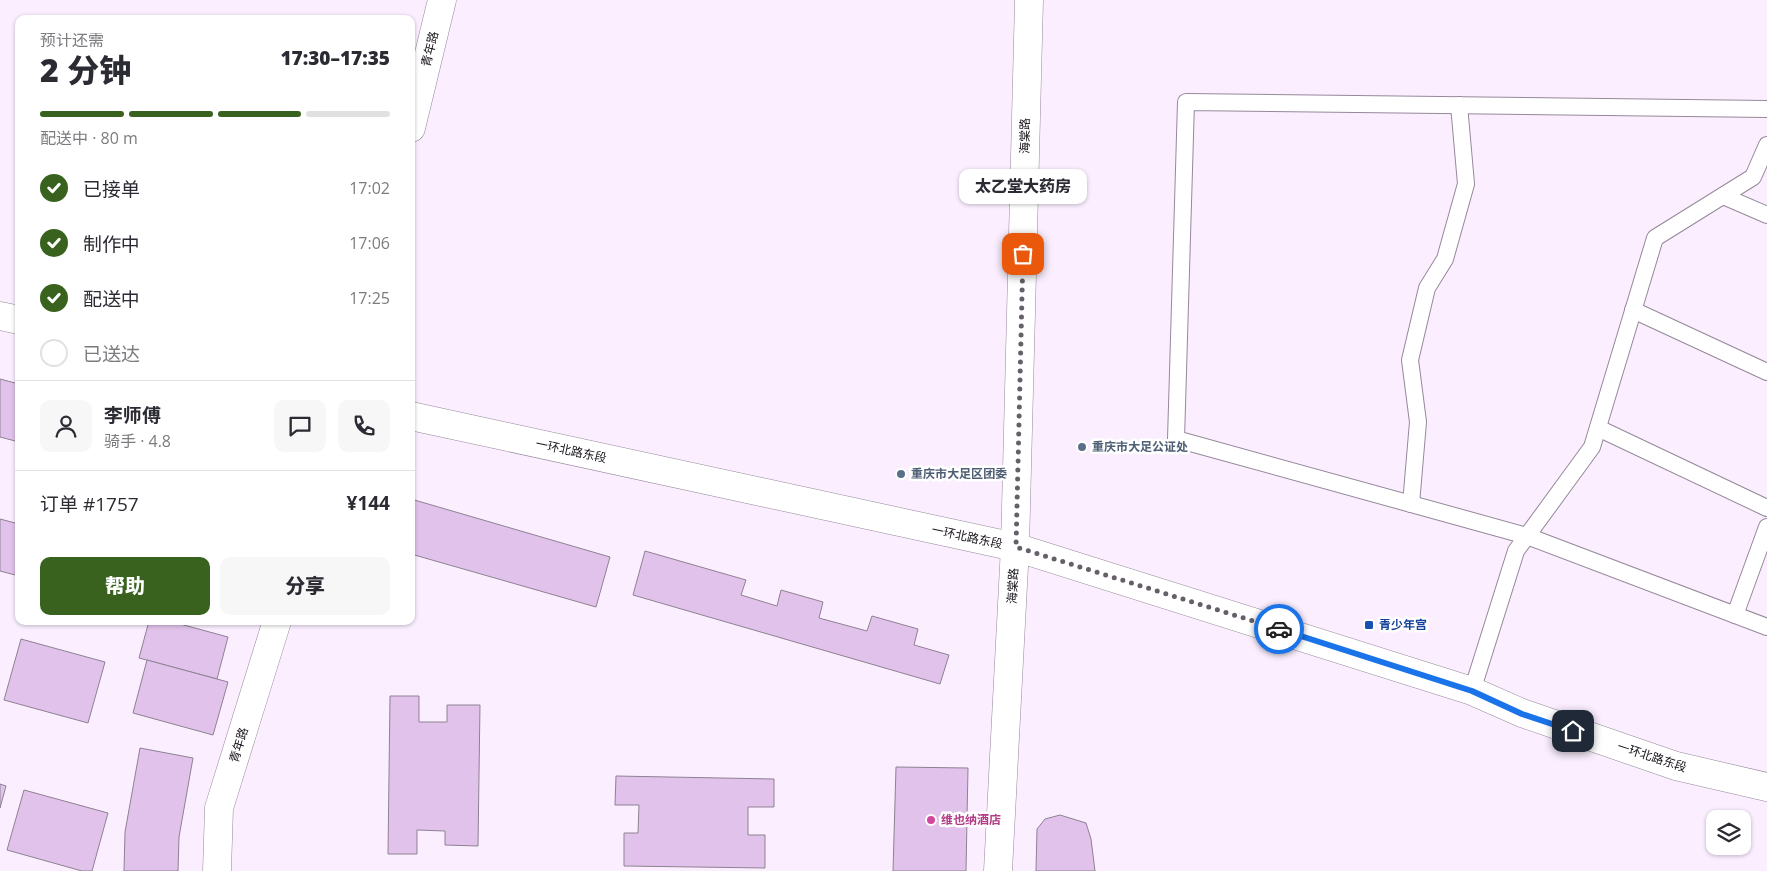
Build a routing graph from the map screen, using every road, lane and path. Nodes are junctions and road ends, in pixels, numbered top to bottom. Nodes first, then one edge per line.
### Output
1 (442, 0) edge
2 (1029, 0) edge
3 (1459, 105) junction
4 (1767, 108) edge
5 (415, 111) edge
6 (1767, 145) edge
7 (1723, 196) junction
8 (1767, 215) edge
9 (1633, 310) junction
10 (0, 316) edge
11 (15, 319) edge
12 (1767, 372) edge
13 (415, 417) edge
14 (1598, 428) junction
15 (1411, 504) junction
16 (1767, 508) edge
17 (1767, 527) edge
18 (1527, 536) junction
19 (1016, 547) junction
20 (1735, 615) junction
21 (276, 625) edge
22 (1767, 627) edge
23 (1472, 691) junction
24 (1767, 787) edge
25 (217, 871) edge
26 (998, 871) edge

1 - 5 main road, 青年路
2 - 19 main road, 海棠路
3 - 4 lane
3 - 15 lane
3 - 15 lane
6 - 7 lane
7 - 8 lane
7 - 9 lane
9 - 12 lane
9 - 14 lane
10 - 11 main road
13 - 19 main road, 一环北路东段
14 - 16 lane
14 - 18 lane
15 - 18 lane
17 - 20 lane
18 - 20 lane
18 - 23 lane
19 - 23 main road, 一环北路东段
19 - 26 main road, 海棠路
20 - 22 lane
21 - 25 main road, 青年路
23 - 24 main road, 一环北路东段

